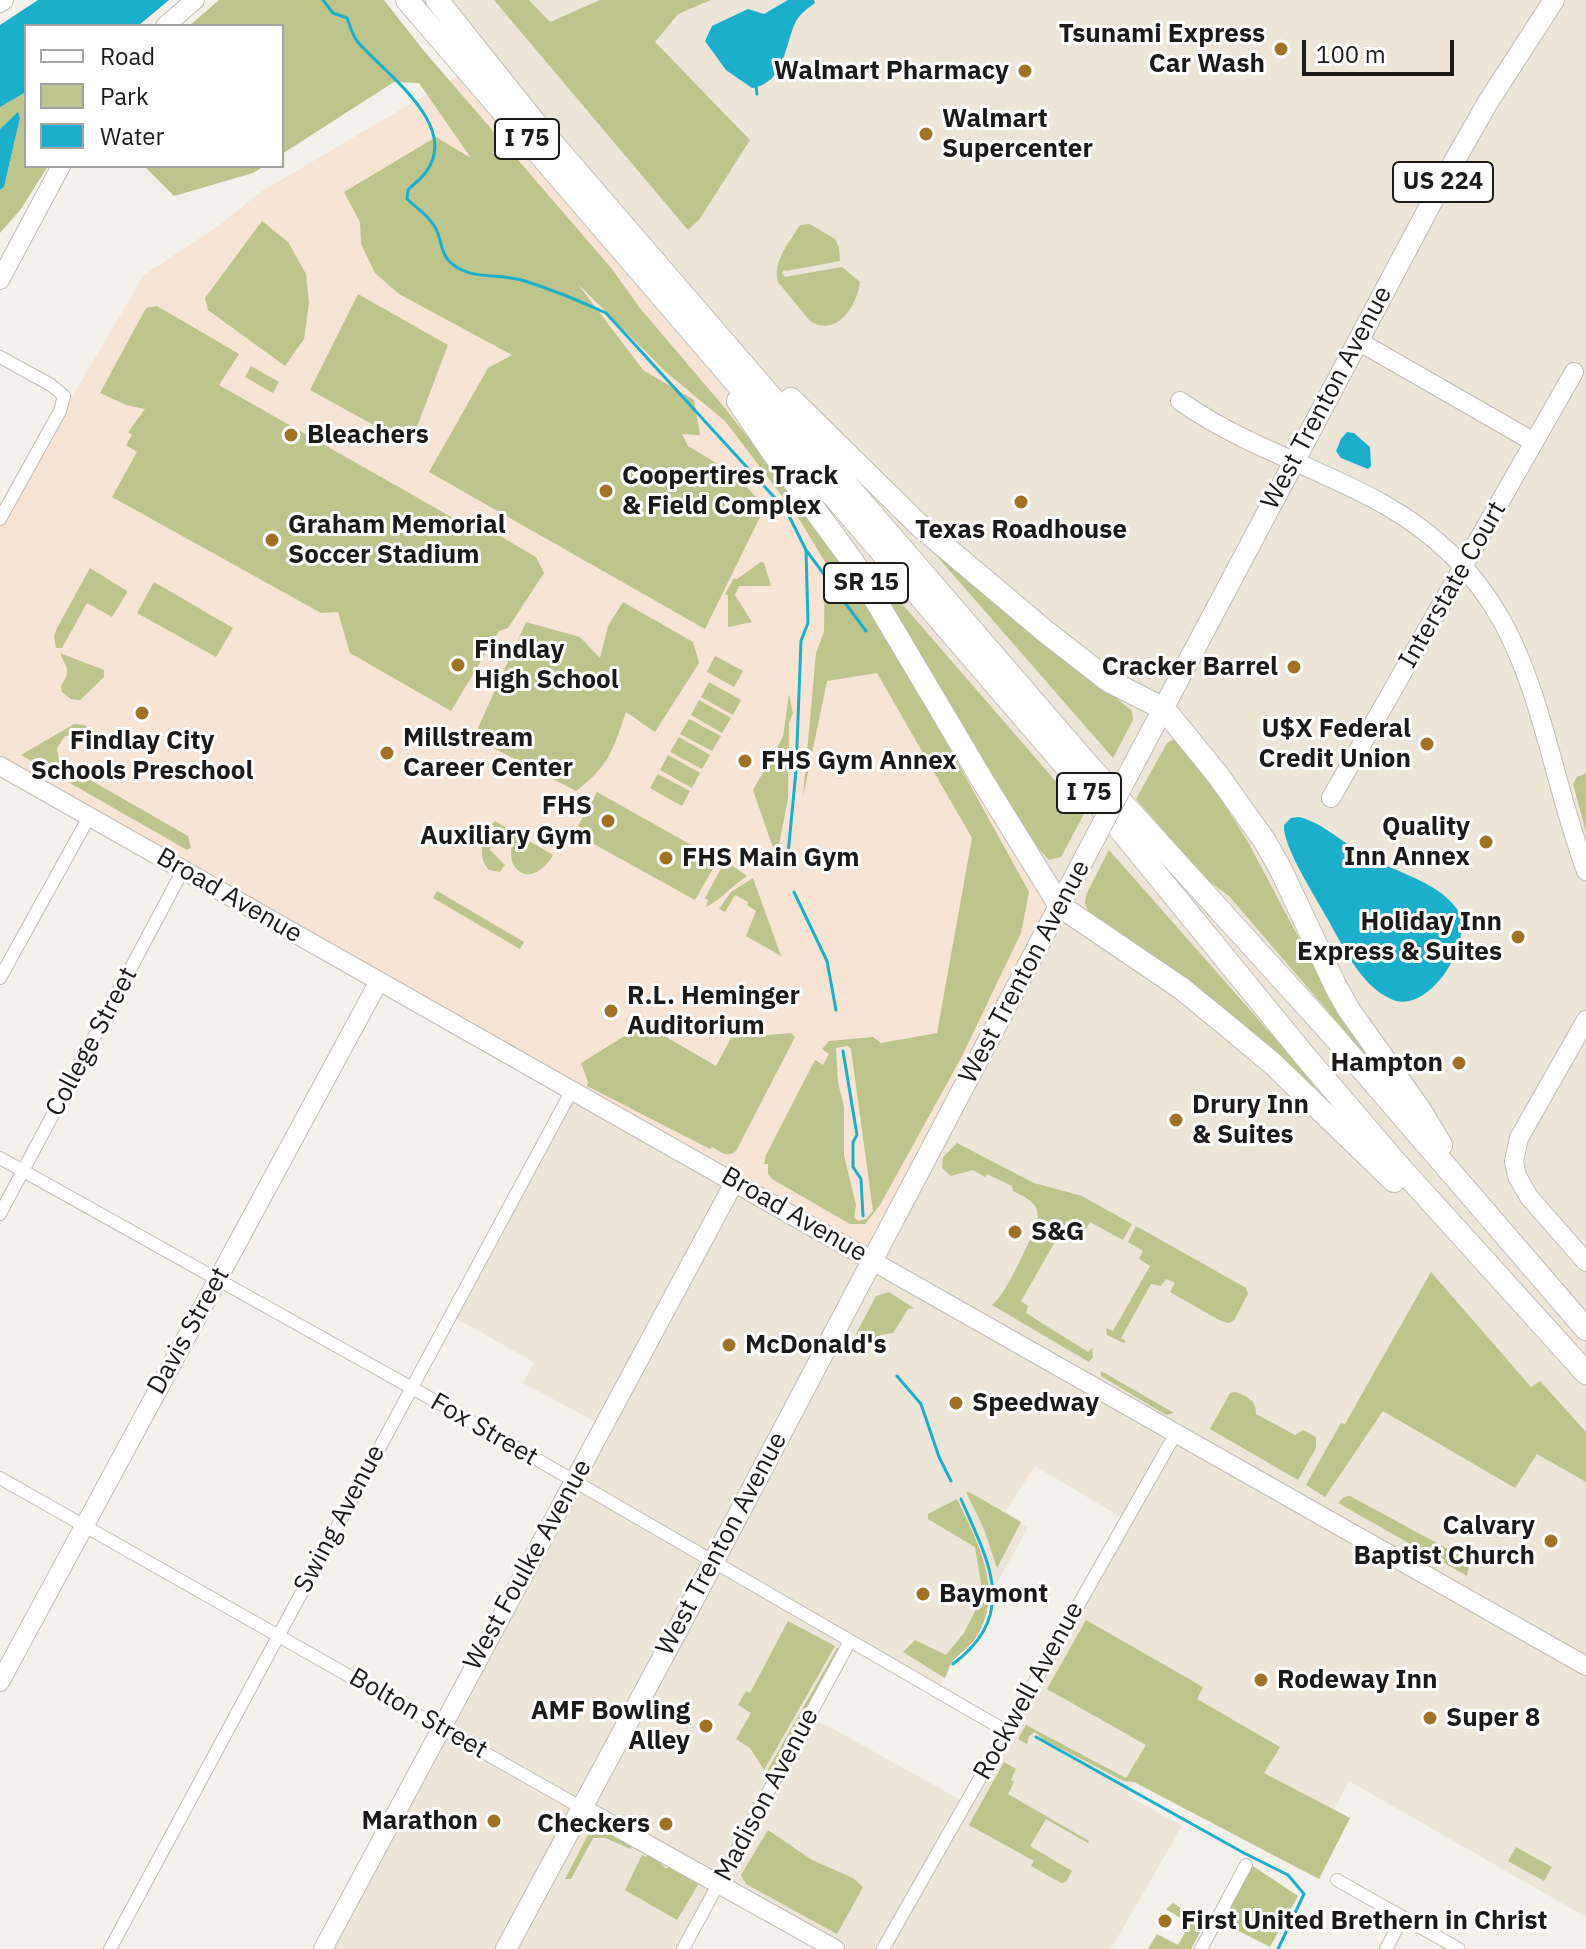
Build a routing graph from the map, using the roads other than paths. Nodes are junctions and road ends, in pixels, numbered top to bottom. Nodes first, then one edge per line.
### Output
1 (195, 0) edge
2 (407, 0) edge
3 (437, 0) edge
4 (1554, 0) edge
5 (167, 24) edge
6 (60, 168) edge
7 (647, 277) junction
8 (0, 280) edge
9 (697, 310) junction
10 (1358, 341) junction
11 (0, 357) edge
12 (1574, 372) dead end
13 (1180, 401) dead end
14 (1534, 442) junction
15 (1293, 462) junction
16 (0, 519) edge
17 (1463, 568) junction
18 (1164, 709) junction
19 (0, 766) edge
20 (1331, 798) dead end
21 (89, 817) junction
22 (183, 870) junction
23 (1586, 871) edge
24 (1060, 906) junction
25 (0, 978) edge
26 (379, 981) junction
27 (1586, 1020) edge
28 (572, 1090) junction
29 (0, 1158) edge
30 (23, 1171) junction
31 (735, 1181) junction
32 (1470, 1195) junction
33 (0, 1214) edge
34 (873, 1260) junction
35 (1586, 1262) edge
36 (218, 1279) junction
37 (1586, 1329) edge
38 (1558, 1339) junction
39 (1586, 1373) edge
40 (411, 1388) junction
41 (1176, 1433) junction
42 (0, 1478) edge
43 (574, 1481) junction
44 (84, 1525) junction
45 (713, 1562) junction
46 (279, 1634) junction
47 (850, 1641) junction
48 (1586, 1666) edge
49 (0, 1682) edge
50 (440, 1727) junction
51 (1006, 1731) junction
52 (582, 1808) junction
53 (1246, 1865) dead end
54 (1337, 1880) dead end
55 (719, 1884) junction
56 (1403, 1917) junction
57 (110, 1949) edge
58 (323, 1949) edge
59 (506, 1949) edge
60 (683, 1949) edge
61 (835, 1949) edge
62 (883, 1949) edge
63 (1201, 1949) edge
64 (1386, 1949) edge
65 (1459, 1949) edge

1 - 5 street
2 - 7 highway, I 75
3 - 9 highway, I 75
4 - 10 main road, West Trenton Avenue / US 224
6 - 8 street
7 - 24 highway, SR 15
7 - 38 highway, I 75
9 - 18 highway, SR 15
9 - 32 highway, I 75
10 - 14 street
10 - 15 main road, West Trenton Avenue / US 224
11 - 16 street
12 - 14 street, Interstate Court
13 - 15 street
14 - 17 street, Interstate Court
15 - 17 street
15 - 18 main road, West Trenton Avenue / US 224
17 - 20 street, Interstate Court
17 - 23 street
18 - 24 main road, West Trenton Avenue, bridge
18 - 32 highway
19 - 21 street, Broad Avenue
21 - 22 street, Broad Avenue
21 - 25 street
22 - 26 street, Broad Avenue
22 - 30 street, College Street
24 - 34 main road, West Trenton Avenue
24 - 38 highway
26 - 28 street, Broad Avenue
26 - 36 street, Davis Street
27 - 35 street
28 - 31 street, Broad Avenue
28 - 40 street, Swing Avenue
29 - 30 street, Fox Street
30 - 33 street, College Street
30 - 36 street, Fox Street
31 - 34 street, Broad Avenue
31 - 43 street, West Foulke Avenue
32 - 37 highway, I 75
34 - 41 street, Broad Avenue
34 - 45 main road, West Trenton Avenue
36 - 40 street, Fox Street
36 - 44 street, Davis Street
38 - 39 highway, I 75
40 - 43 street, Fox Street
40 - 46 street, Swing Avenue
41 - 48 street, Broad Avenue
41 - 51 street, Rockwell Avenue
42 - 44 street, Bolton Street
43 - 45 street, Fox Street
43 - 50 street, West Foulke Avenue
44 - 46 street, Bolton Street
44 - 49 street, Davis Street
45 - 47 street, Fox Street
45 - 52 main road, West Trenton Avenue
46 - 50 street, Bolton Street
46 - 57 street, Swing Avenue
47 - 51 street, Fox Street
47 - 55 street, Madison Avenue
50 - 52 street, Bolton Street
50 - 58 street, West Foulke Avenue
51 - 62 street, Rockwell Avenue
52 - 55 street, Bolton Street
52 - 59 main road, West Trenton Avenue
53 - 63 street
54 - 56 street
55 - 60 street, Madison Avenue
55 - 61 street, Bolton Street
56 - 64 street
56 - 65 street

